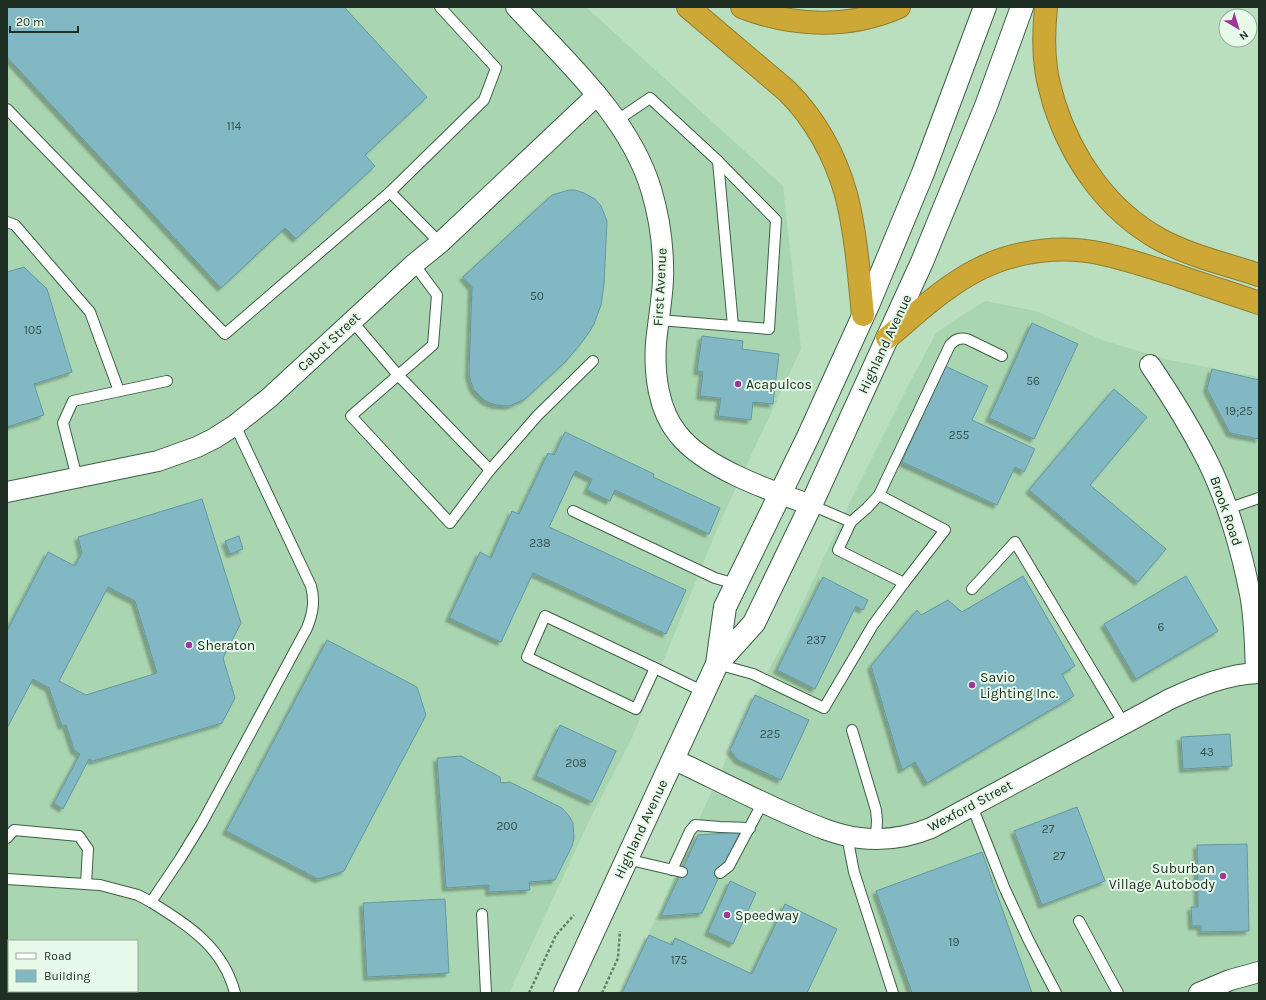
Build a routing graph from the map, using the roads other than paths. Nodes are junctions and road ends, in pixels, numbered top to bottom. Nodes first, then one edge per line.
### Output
1 (440, 7) edge
2 (516, 7) edge
3 (688, 7) edge
4 (742, 7) edge
5 (899, 7) edge
6 (985, 7) edge
7 (1022, 7) edge
8 (1046, 7) edge
9 (597, 95) junction
10 (7, 109) edge
11 (616, 121) junction
12 (718, 161) junction
13 (390, 192) junction
14 (7, 222) edge
15 (440, 243) junction
16 (414, 264) junction
17 (1259, 275) edge
18 (1259, 302) edge
19 (863, 315) junction
20 (659, 320) junction
21 (352, 321) junction
22 (733, 326) junction
23 (887, 338) junction
24 (1002, 356) dead end
25 (593, 361) dead end
26 (1150, 365) dead end
27 (398, 375) junction
28 (167, 381) dead end
29 (119, 391) junction
30 (234, 425) junction
31 (490, 470) junction
32 (77, 478) junction
33 (7, 492) edge
34 (780, 494) junction
35 (879, 495) junction
36 (1259, 498) edge
37 (811, 505) junction
38 (1226, 509) junction
39 (573, 511) dead end
40 (851, 522) junction
41 (904, 582) junction
42 (736, 584) junction
43 (972, 589) dead end
44 (717, 664) junction
45 (655, 668) junction
46 (1258, 673) edge
47 (704, 692) junction
48 (1124, 724) junction
49 (852, 730) dead end
50 (673, 759) junction
51 (763, 802) junction
52 (972, 806) junction
53 (750, 828) junction
54 (847, 836) junction
55 (7, 838) edge
56 (876, 839) junction
57 (626, 859) junction
58 (720, 873) dead end
59 (7, 879) edge
60 (86, 884) junction
61 (151, 902) junction
62 (482, 914) dead end
63 (1079, 921) dead end
64 (1259, 972) edge
65 (235, 993) edge
66 (486, 993) edge
67 (565, 993) edge
68 (893, 993) edge
69 (1056, 993) edge
70 (1118, 993) edge
71 (1199, 993) edge

1 - 13 lane
2 - 9 street, First Avenue
3 - 19 highway
4 - 5 highway
6 - 19 main road, Highland Avenue
7 - 23 main road, Highland Avenue
8 - 17 highway
9 - 11 street, First Avenue
9 - 15 street, Cabot Street
10 - 13 lane
11 - 12 lane
11 - 20 street, First Avenue
12 - 22 lane
12 - 22 lane
13 - 15 lane
14 - 29 lane
15 - 16 street, Cabot Street
16 - 21 street, Cabot Street
16 - 27 lane
18 - 23 highway
19 - 34 main road, Highland Avenue
20 - 22 lane
20 - 34 street, First Avenue
21 - 27 lane
21 - 30 street, Cabot Street
23 - 37 main road, Highland Avenue
24 - 35 lane
25 - 31 lane
26 - 38 street, Brook Road
27 - 31 lane
27 - 31 lane
28 - 29 lane
29 - 32 lane
30 - 32 street, Cabot Street
30 - 61 lane
32 - 33 street, Cabot Street
34 - 37 street, First Avenue
34 - 42 main road, Highland Avenue
35 - 40 lane
35 - 41 lane
36 - 38 lane
37 - 40 lane
37 - 44 main road, Highland Avenue
38 - 46 street, Brook Road
39 - 42 lane
40 - 41 lane
41 - 44 lane
42 - 44 main road, Highland Avenue
43 - 48 lane
44 - 47 main road, Highland Avenue
45 - 45 lane
45 - 47 lane
46 - 48 street, Wexford Street
47 - 50 main road, Highland Avenue
48 - 52 street, Wexford Street
49 - 56 lane
50 - 51 street, Wexford Street
50 - 57 main road, Highland Avenue
51 - 53 lane
51 - 54 street, Wexford Street
52 - 56 street, Wexford Street
52 - 69 lane
53 - 57 lane
53 - 58 lane
54 - 56 street, Wexford Street
54 - 68 lane
55 - 60 lane
57 - 67 main road, Highland Avenue
59 - 60 lane
60 - 61 lane
61 - 65 lane
62 - 66 lane
63 - 70 lane
64 - 71 street

